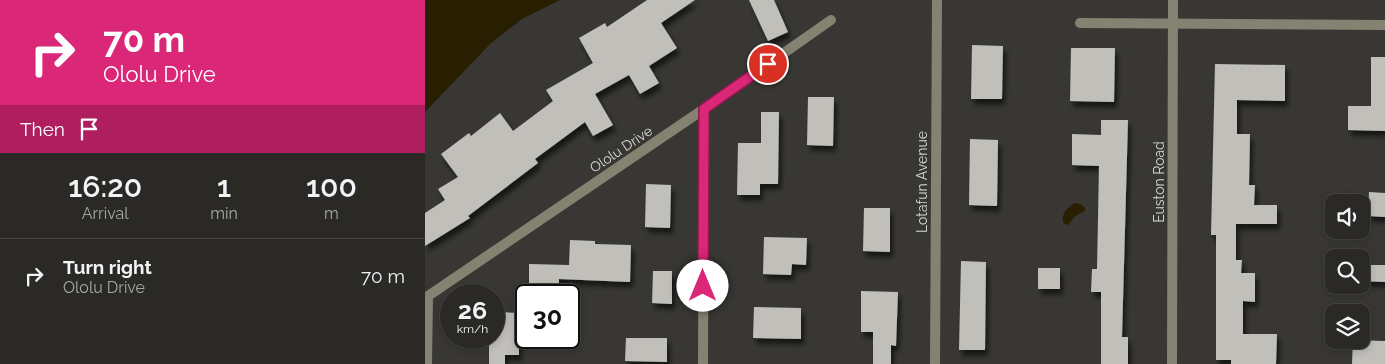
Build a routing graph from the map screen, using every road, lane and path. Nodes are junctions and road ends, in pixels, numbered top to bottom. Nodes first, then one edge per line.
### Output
1 (937, 0) edge
2 (1173, 0) edge
3 (831, 20) dead end
4 (1080, 23) dead end
5 (1173, 24) junction
6 (1385, 25) edge
7 (704, 109) junction
8 (426, 297) edge
9 (427, 364) edge
10 (703, 364) edge
11 (935, 364) edge
12 (1172, 364) edge

1 - 11 street, Lotafun Avenue
2 - 5 street, Euston Road
3 - 7 street, Ololu Drive
4 - 5 street
5 - 6 street
5 - 12 street, Euston Road
7 - 8 street, Ololu Drive
7 - 10 street
8 - 9 street

